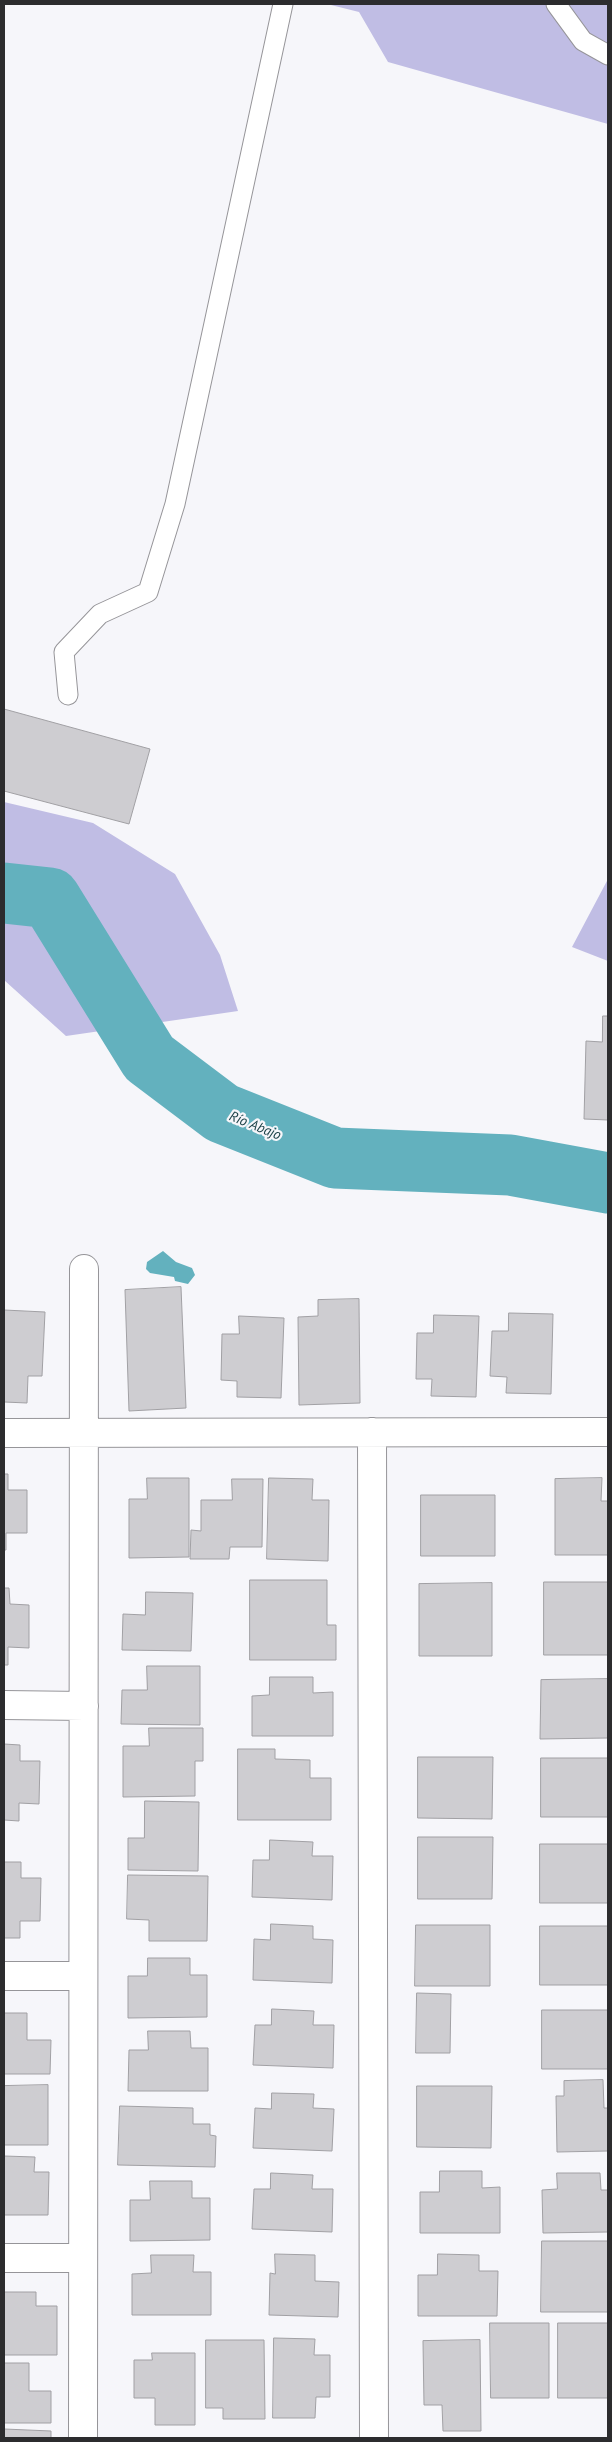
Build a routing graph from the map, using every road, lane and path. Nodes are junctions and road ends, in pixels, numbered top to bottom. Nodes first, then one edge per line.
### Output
1 (283, 4) edge
2 (556, 4) edge
3 (608, 55) edge
4 (68, 695) dead end
5 (84, 1269) dead end
6 (372, 1432) junction
7 (608, 1432) edge
8 (4, 1433) edge
9 (84, 1433) junction
10 (4, 1705) edge
11 (84, 1706) junction
12 (4, 1976) edge
13 (83, 1976) junction
14 (4, 2258) edge
15 (83, 2258) junction
16 (83, 2438) edge
17 (374, 2438) edge

1 - 4 lane
2 - 3 lane
5 - 9 street
6 - 7 street
6 - 9 street
6 - 17 street
8 - 9 street
9 - 11 street
10 - 11 street
11 - 13 street
12 - 13 street
13 - 15 street
14 - 15 street
15 - 16 street

